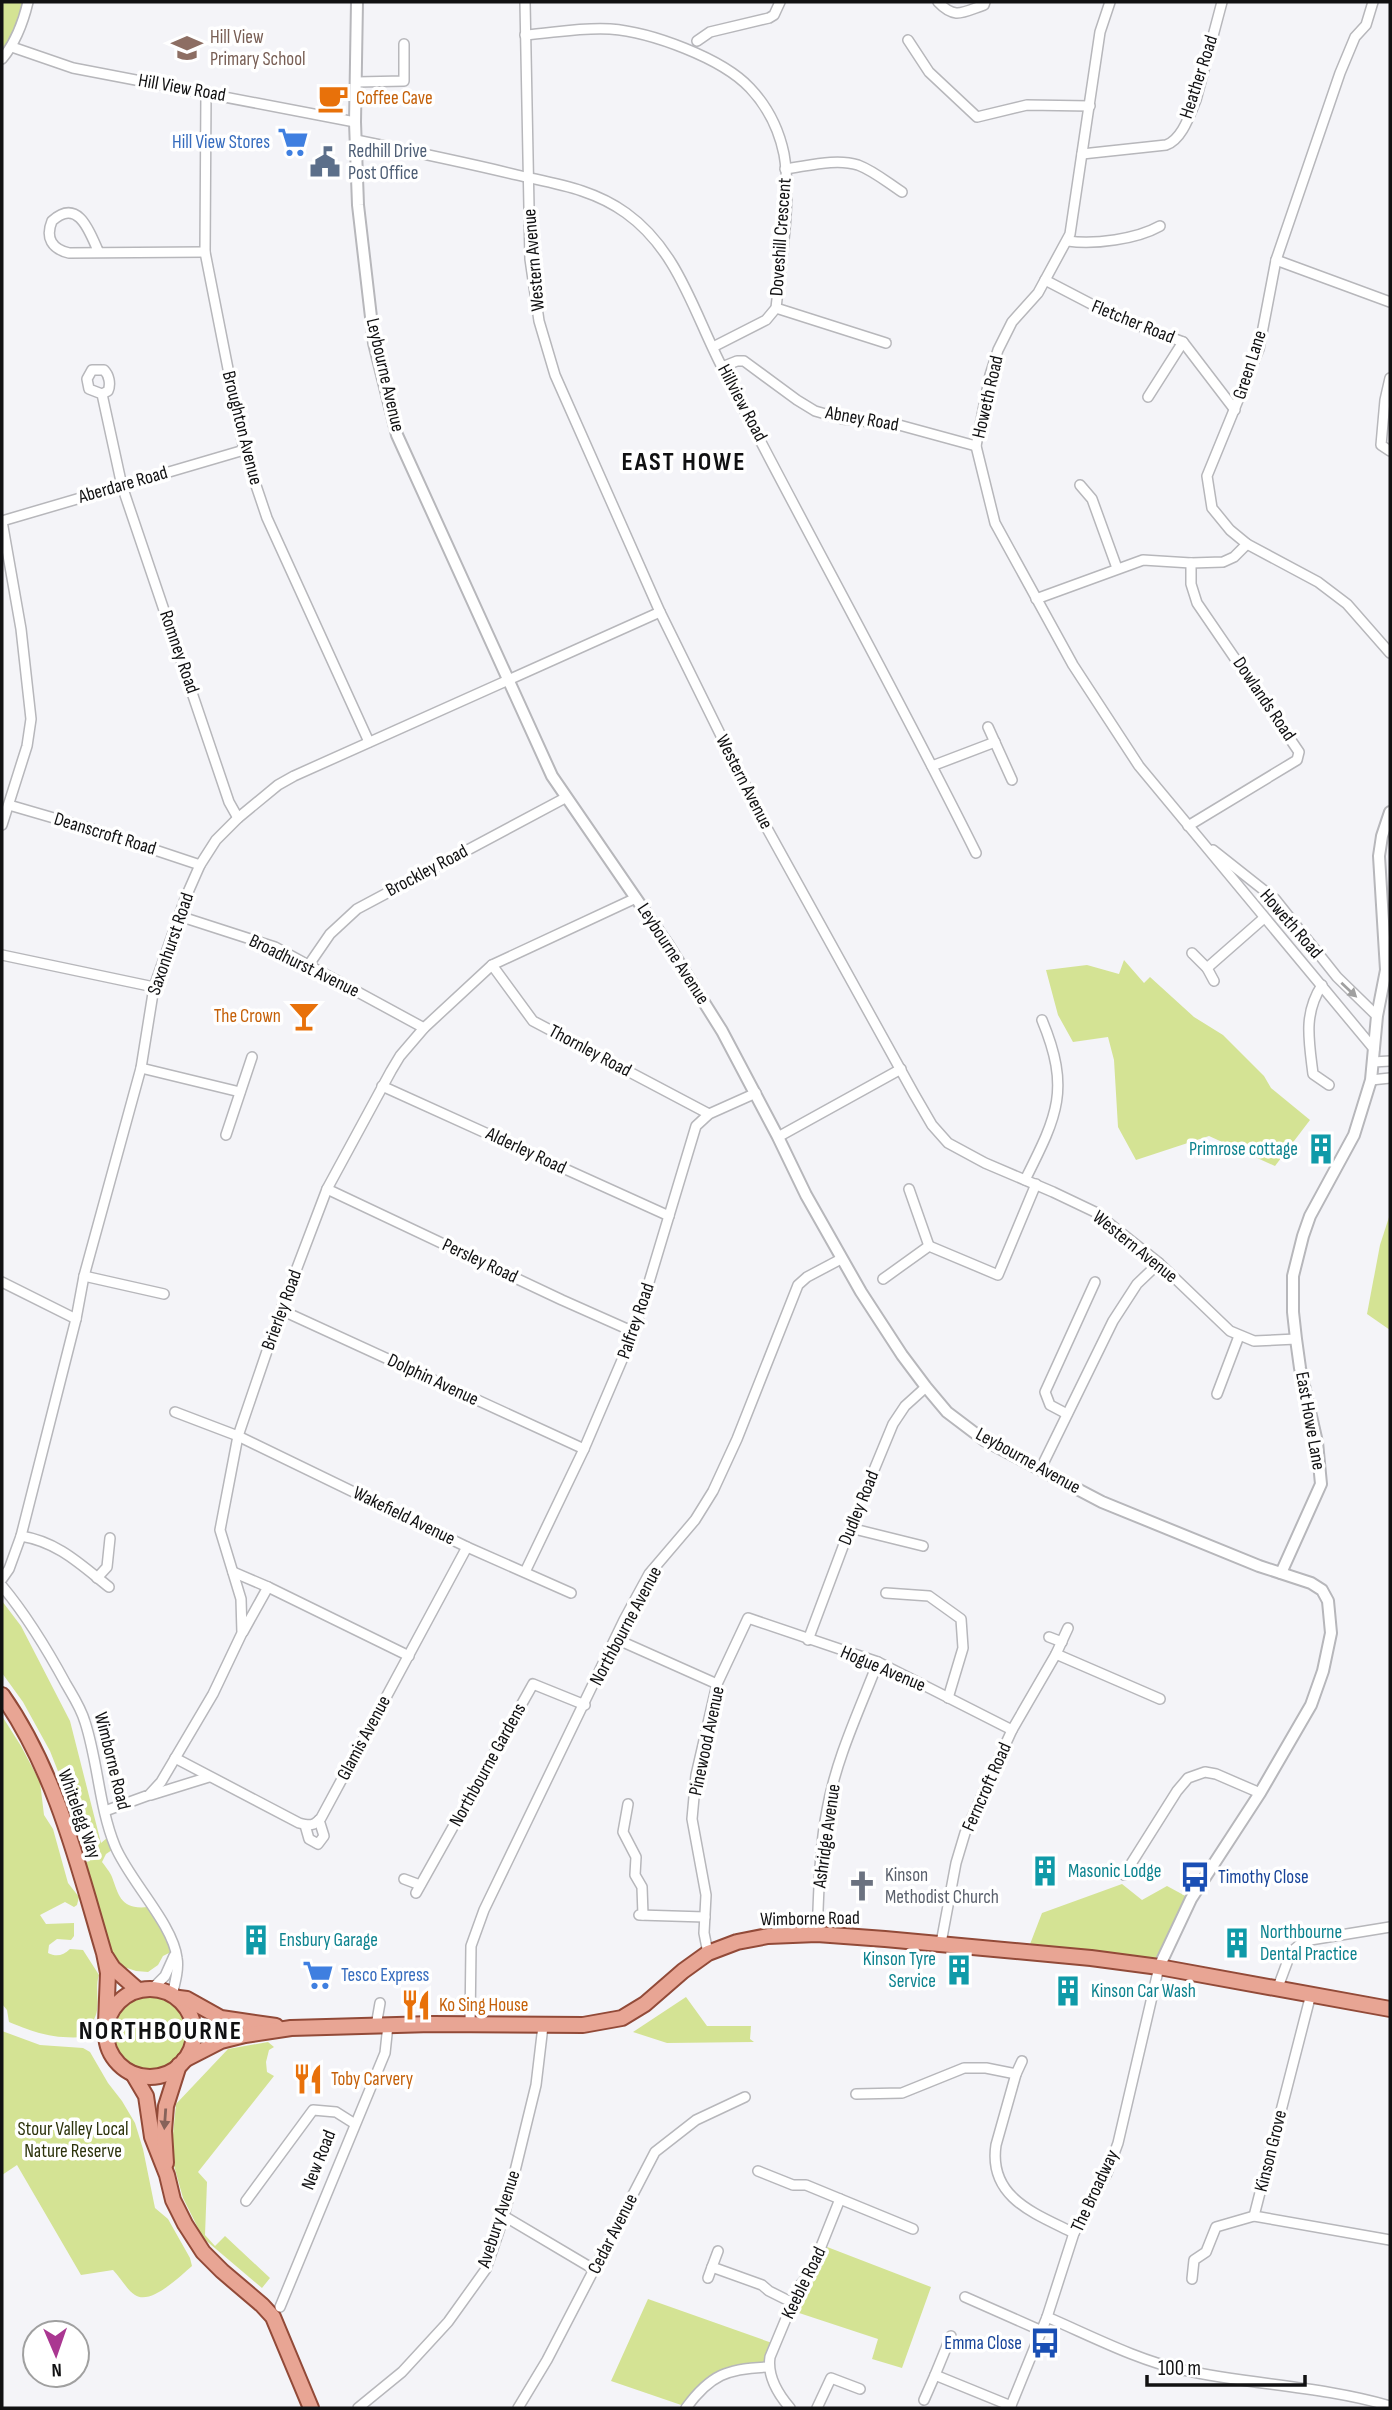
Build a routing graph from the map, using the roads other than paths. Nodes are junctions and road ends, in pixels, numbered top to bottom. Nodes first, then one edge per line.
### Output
1 (28, 2) edge
2 (357, 2) edge
3 (525, 2) edge
4 (780, 2) edge
5 (938, 2) edge
6 (985, 2) edge
7 (1110, 2) edge
8 (1222, 2) edge
9 (1373, 2) edge
10 (525, 35) junction
11 (908, 40) dead end
12 (697, 41) dead end
13 (404, 44) dead end
14 (12, 47) junction
15 (2, 59) edge
16 (357, 82) junction
17 (206, 92) junction
18 (1090, 106) junction
19 (355, 121) junction
20 (356, 141) junction
21 (1082, 154) junction
22 (785, 169) junction
23 (528, 177) junction
24 (902, 192) dead end
25 (1160, 226) dead end
26 (1068, 240) junction
27 (205, 252) junction
28 (99, 253) junction
29 (1276, 260) junction
30 (1045, 280) junction
31 (1390, 302) edge
32 (776, 308) junction
33 (1183, 342) junction
34 (886, 344) dead end
35 (713, 347) junction
36 (722, 367) junction
37 (1390, 378) edge
38 (102, 394) dead end
39 (1148, 397) dead end
40 (1235, 410) junction
41 (976, 446) junction
42 (244, 450) junction
43 (1390, 451) edge
44 (1080, 485) dead end
45 (122, 486) junction
46 (2, 521) edge
47 (1247, 544) junction
48 (1191, 563) junction
49 (1116, 568) junction
50 (1036, 599) junction
51 (660, 612) junction
52 (1390, 653) edge
53 (507, 680) junction
54 (988, 727) dead end
55 (369, 741) junction
56 (995, 742) junction
57 (932, 765) junction
58 (1012, 780) dead end
59 (565, 798) junction
60 (9, 805) junction
61 (1390, 812) edge
62 (238, 818) junction
63 (2, 825) edge
64 (1188, 826) junction
65 (1198, 838) junction
66 (976, 853) dead end
67 (200, 865) junction
68 (636, 898) junction
69 (179, 916) junction
70 (1264, 918) junction
71 (1192, 953) dead end
72 (2, 955) edge
73 (492, 965) junction
74 (308, 966) junction
75 (1207, 968) junction
76 (1214, 981) dead end
77 (1322, 985) junction
78 (154, 987) junction
79 (1377, 1016) junction
80 (1042, 1020) dead end
81 (424, 1028) junction
82 (1374, 1049) junction
83 (252, 1057) dead end
84 (1390, 1061) edge
85 (1373, 1062) junction
86 (141, 1068) junction
87 (901, 1069) junction
88 (1390, 1078) edge
89 (1371, 1080) junction
90 (1329, 1084) dead end
91 (382, 1086) junction
92 (240, 1092) junction
93 (756, 1093) junction
94 (709, 1114) junction
95 (226, 1135) dead end
96 (778, 1137) junction
97 (1025, 1180) junction
98 (1036, 1184) junction
99 (327, 1189) junction
100 (909, 1189) dead end
101 (669, 1216) junction
102 (929, 1246) junction
103 (841, 1259) junction
104 (1158, 1263) junction
105 (84, 1276) junction
106 (883, 1279) dead end
107 (2, 1282) edge
108 (1095, 1282) dead end
109 (164, 1294) dead end
110 (281, 1310) junction
111 (76, 1319) junction
112 (634, 1332) junction
113 (1240, 1336) junction
114 (1296, 1339) junction
115 (926, 1387) junction
116 (1217, 1394) dead end
117 (175, 1412) dead end
118 (1067, 1414) junction
119 (238, 1436) junction
120 (584, 1449) junction
121 (1040, 1470) junction
122 (850, 1528) junction
123 (20, 1536) junction
124 (110, 1538) dead end
125 (923, 1546) dead end
126 (467, 1547) junction
127 (233, 1572) junction
128 (525, 1572) junction
129 (1281, 1573) junction
130 (97, 1578) junction
131 (2, 1579) edge
132 (2, 1586) edge
133 (109, 1587) dead end
134 (268, 1587) junction
135 (571, 1593) dead end
136 (886, 1593) dead end
137 (748, 1618) joint
138 (1068, 1628) dead end
139 (242, 1633) junction
140 (1049, 1637) dead end
141 (615, 1639) junction
142 (808, 1640) junction
143 (1062, 1642) junction
144 (1056, 1654) junction
145 (409, 1656) junction
146 (878, 1662) junction
147 (1153, 1682) dead end
148 (718, 1684) junction
149 (1148, 1694) junction
150 (2, 1695) edge
151 (948, 1698) junction
152 (1160, 1699) dead end
153 (585, 1705) junction
154 (1012, 1730) junction
155 (175, 1758) junction
156 (209, 1777) junction
157 (1260, 1793) junction
158 (149, 1795) junction
159 (628, 1804) dead end
160 (105, 1811) junction
161 (319, 1820) junction
162 (305, 1825) junction
163 (1124, 1875) dead end
164 (404, 1879) dead end
165 (705, 1917) junction
166 (1390, 1927) edge
167 (817, 1934) junction
168 (941, 1943) junction
169 (176, 1951) junction
170 (104, 1953) junction
171 (708, 1953) junction
172 (1159, 1967) junction
173 (1278, 1987) junction
174 (145, 1989) junction
175 (1311, 1994) junction
176 (174, 1996) junction
177 (380, 2003) dead end
178 (1390, 2008) edge
179 (106, 2023) junction
180 (470, 2025) junction
181 (543, 2025) junction
182 (382, 2026) junction
183 (291, 2028) junction
184 (1022, 2061) dead end
185 (182, 2063) junction
186 (133, 2074) junction
187 (1016, 2074) junction
188 (856, 2094) dead end
189 (745, 2097) dead end
190 (355, 2124) junction
191 (758, 2171) dead end
192 (167, 2175) junction
193 (840, 2199) junction
194 (246, 2201) dead end
195 (504, 2216) junction
196 (1254, 2216) junction
197 (913, 2229) dead end
198 (1074, 2233) junction
199 (1390, 2240) edge
200 (718, 2251) dead end
201 (712, 2267) junction
202 (595, 2270) junction
203 (708, 2278) dead end
204 (1192, 2279) dead end
205 (965, 2297) dead end
206 (793, 2303) junction
207 (279, 2307) dead end
208 (1047, 2317) junction
209 (1042, 2331) junction
210 (951, 2336) dead end
211 (768, 2367) junction
212 (935, 2375) junction
213 (860, 2389) dead end
214 (924, 2400) dead end
215 (307, 2405) edge
216 (1390, 2406) edge
217 (1010, 2407) edge
218 (358, 2408) edge
219 (518, 2408) edge
220 (686, 2408) edge
221 (790, 2408) edge
222 (817, 2408) edge

1 - 14 street
2 - 16 street, Leybourne Avenue
3 - 10 street, Western Avenue
4 - 12 street
5 - 6 street
7 - 18 street, Howeth Road
8 - 21 street, Heather Road
9 - 29 street, Green Lane
10 - 22 street, Doveshill Crescent
10 - 23 street, Western Avenue
11 - 18 street
13 - 16 street
14 - 15 street
14 - 17 street, Hill View Road
16 - 19 street, Leybourne Avenue
17 - 19 street, Hill View Road
17 - 27 street, Broughton Avenue
18 - 21 street, Howeth Road
19 - 20 street, Leybourne Avenue
20 - 23 street, Hillview Road
20 - 53 street, Leybourne Avenue
21 - 26 street, Howeth Road
22 - 24 street
22 - 32 street, Doveshill Crescent
23 - 35 street, Hillview Road
23 - 51 street, Western Avenue
25 - 26 street
26 - 30 street, Howeth Road
27 - 28 street
27 - 42 street, Broughton Avenue
28 - 28 street
29 - 31 street
29 - 40 street, Green Lane
30 - 33 street, Fletcher Road
30 - 41 street, Howeth Road
32 - 34 street
32 - 35 street, Doveshill Crescent
33 - 39 street
33 - 40 street, Fletcher Road
35 - 36 street, Hillview Road
36 - 41 street, Abney Road
36 - 57 street, Hillview Road
37 - 43 street
38 - 45 street, Romney Road
40 - 47 street, Green Lane
41 - 50 street, Howeth Road
42 - 45 street, Aberdare Road
42 - 55 street, Broughton Avenue
44 - 49 street
45 - 46 street, Aberdare Road
45 - 62 street, Romney Road
46 - 60 street
47 - 48 street
47 - 52 street, Green Lane
48 - 49 street
48 - 64 street, Dowlands Road
49 - 50 street
50 - 64 street, Howeth Road
51 - 53 street, Saxonhurst Road
51 - 87 street, Western Avenue
53 - 55 street, Saxonhurst Road
53 - 59 street, Leybourne Avenue
54 - 56 street
55 - 62 street, Saxonhurst Road
56 - 57 street
56 - 58 street
57 - 66 street, Hillview Road
59 - 68 street, Leybourne Avenue
59 - 74 street, Brockley Road
60 - 63 street
60 - 67 street, Deanscroft Road
61 - 79 street, East Howe Lane
62 - 67 street, Saxonhurst Road
64 - 65 street, Howeth Road
65 - 70 street, Howeth Road
65 -> 79 street, Howeth Road
67 - 69 street, Saxonhurst Road
68 - 73 street, Brierley Road
68 - 93 street, Leybourne Avenue
69 - 74 street, Broadhurst Avenue
69 - 78 street, Saxonhurst Road
70 - 75 street
70 - 77 street, Howeth Road
71 - 75 street
72 - 78 street
73 - 81 street, Brierley Road
73 - 94 street, Thornley Road
74 - 81 street, Broadhurst Avenue
75 - 76 street
77 - 82 street, Howeth Road
77 - 90 street, Howeth Road
78 - 86 street, Saxonhurst Road
79 - 82 street, East Howe Lane
80 - 97 street
81 - 91 street, Brierley Road
82 - 85 street, East Howe Lane
83 - 92 street
84 - 85 street
85 - 89 street, East Howe Lane
86 - 92 street
86 - 105 street, Saxonhurst Road
87 - 96 street
87 - 97 street, Western Avenue
88 - 89 street
89 - 114 street, East Howe Lane
91 - 99 street, Brierley Road
91 - 101 street, Alderley Road
92 - 95 street
93 - 94 street
93 - 96 street, Leybourne Avenue
94 - 101 street, Palfrey Road
96 - 103 street, Leybourne Avenue
97 - 98 street, Western Avenue
98 - 102 street
98 - 104 street, Western Avenue
99 - 110 street, Brierley Road
99 - 112 street, Persley Road
100 - 102 street
101 - 112 street, Palfrey Road
102 - 106 street
103 - 115 street, Leybourne Avenue
103 - 141 street, Northbourne Avenue
104 - 113 street, Western Avenue
104 - 118 street
105 - 109 street
105 - 111 street, Saxonhurst Road
107 - 111 street
108 - 118 street
110 - 119 street, Brierley Road
110 - 120 street, Dolphin Avenue
111 - 123 street, Saxonhurst Road
112 - 120 street, Palfrey Road
113 - 114 street, Western Avenue
113 - 116 street
114 - 129 street, East Howe Lane
115 - 121 street, Leybourne Avenue
115 - 122 street, Dudley Road
117 - 119 street, Wakefield Avenue
118 - 121 street
119 - 126 street, Wakefield Avenue
119 - 127 street, Brierley Road
120 - 128 street, Palfrey Road
121 - 129 street, Leybourne Avenue
122 - 125 street
122 - 142 street, Dudley Road
123 - 130 street
123 - 131 street, Saxonhurst Road
124 - 130 street
126 - 128 street, Wakefield Avenue
126 - 145 street, Glamis Avenue
127 - 134 street
127 - 139 street, Brierley Road
128 - 135 street, Wakefield Avenue
129 - 157 street
130 - 133 street
132 - 160 street, Wimborne Road
134 - 139 street
134 - 145 street
136 - 151 street
137 - 142 street, Hogue Avenue
137 - 148 street, Pinewood Avenue
138 - 143 street, Ferncroft Road
139 - 155 street, Brierley Road
140 - 143 street
141 - 148 street
141 - 153 street, Northbourne Avenue
142 - 146 street, Hogue Avenue
143 - 144 street, Ferncroft Road
144 - 149 street
144 - 154 street, Ferncroft Road
145 - 161 street, Glamis Avenue
146 - 151 street, Hogue Avenue
146 - 167 street, Ashridge Avenue
147 - 149 street
148 - 165 street, Pinewood Avenue
149 - 152 street
150 - 170 main road, Whitelegg Way
151 - 154 street, Hogue Avenue
153 - 164 street, Northbourne Gardens
153 - 180 street, Northbourne Avenue
154 - 168 street, Ferncroft Road
155 - 156 street
155 - 158 street, Brierley Road
156 - 158 street
156 - 162 street
157 - 163 street
157 - 172 street
158 - 160 street
159 - 165 street
160 - 169 street, Wimborne Road
161 - 162 street
161 - 162 street, Glamis Avenue
165 - 171 street, Pinewood Avenue
166 - 173 street
167 - 168 main road, Wimborne Road
167 - 171 main road, Wimborne Road
168 - 172 main road, Wimborne Road
169 - 174 street
169 - 176 street
170 - 174 main road, Whitelegg Way
170 - 179 main road, Whitelegg Way
171 - 181 main road, Wimborne Road
172 - 173 main road, Wimborne Road
172 - 198 street, The Broadway
173 - 175 main road, Wimborne Road
174 - 176 main road
174 - 179 main road
175 - 178 main road, Wimborne Road
175 - 196 street, Kinson Grove
176 - 183 main road, Wimborne Road
176 - 185 main road
177 - 182 street
179 - 186 main road
180 - 181 main road, Wimborne Road
180 - 182 main road, Wimborne Road
181 - 195 street, Avebury Avenue
182 - 183 main road, Wimborne Road
182 - 190 street, New Road
183 - 185 main road, Wimborne Road
184 - 187 street
185 - 186 main road
185 -> 192 main road
186 - 192 main road
187 - 188 street
187 - 198 street
189 - 202 street, Cedar Avenue
190 - 194 street
190 - 207 street, New Road
191 - 193 street
192 - 215 main road
193 - 197 street
193 - 206 street, Keeble Road
195 - 202 street
195 - 218 street, Avebury Avenue
196 - 199 street, Kinson Grove
196 - 204 street
198 - 208 street, The Broadway
200 - 201 street
201 - 203 street
201 - 206 street
202 - 219 street, Cedar Avenue
205 - 209 street
206 - 211 street, Keeble Road
208 - 209 street, The Broadway
208 - 216 street
209 - 217 street, The Broadway
210 - 212 street
211 - 220 street
211 - 221 street
212 - 214 street
212 - 217 street
213 - 222 street

